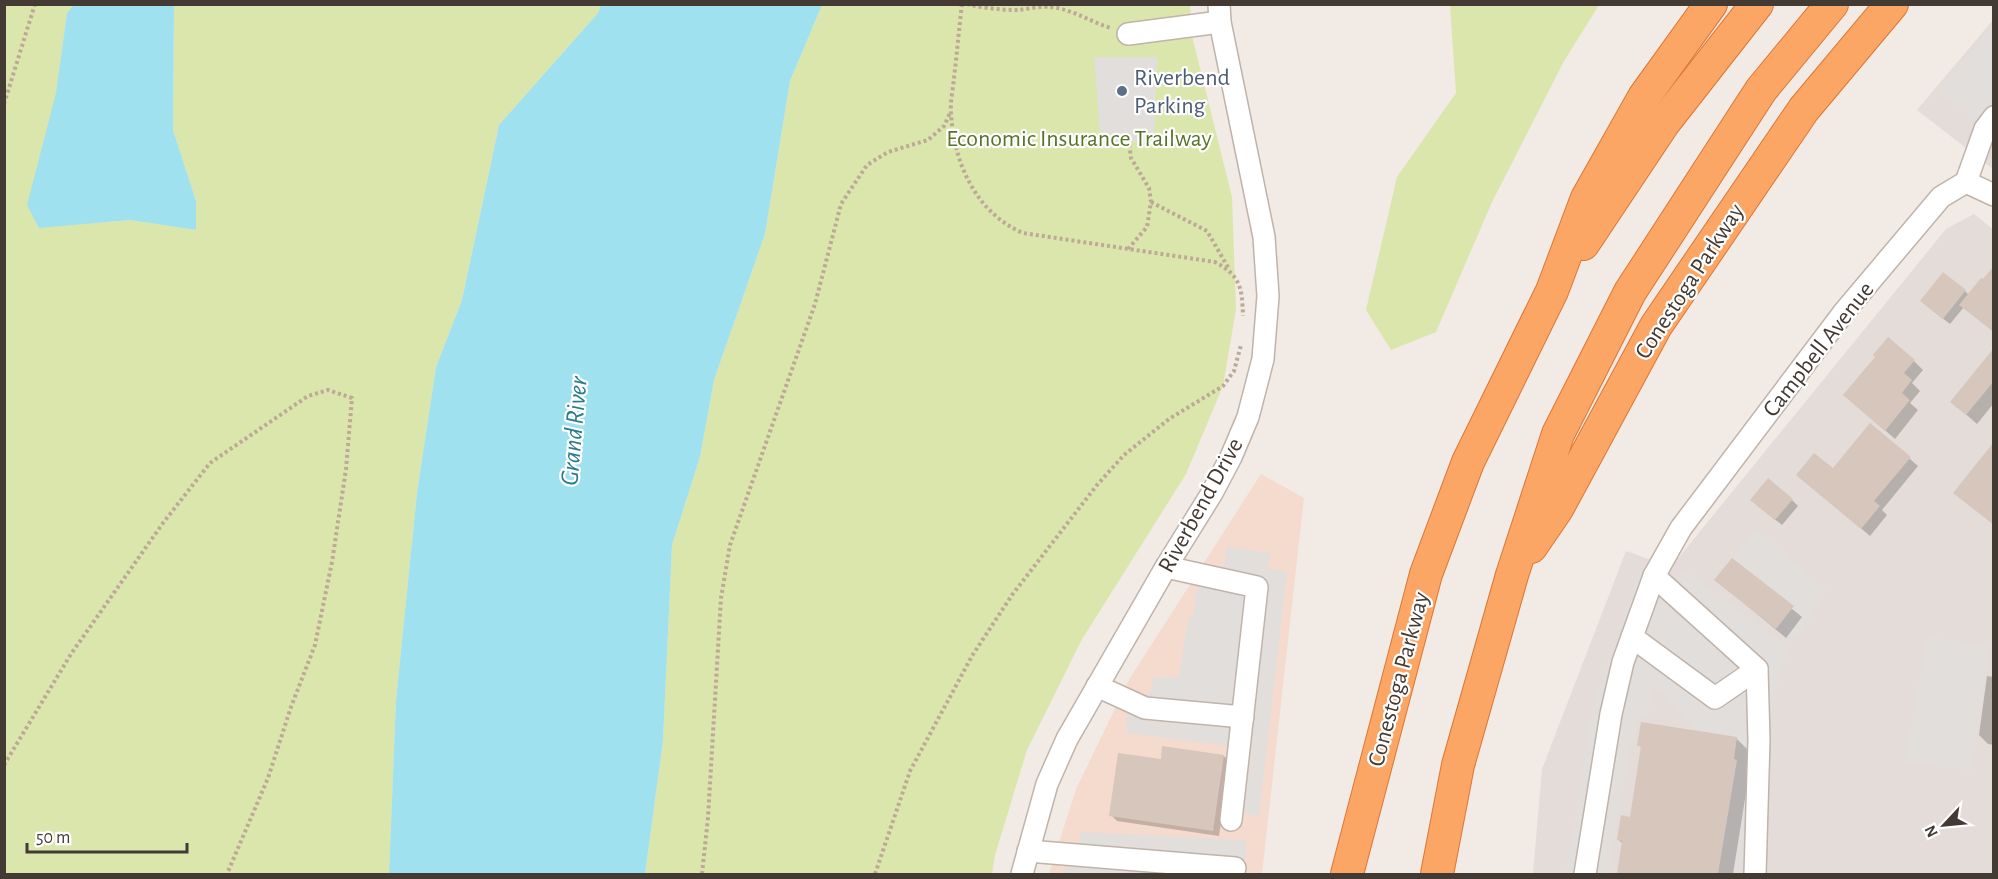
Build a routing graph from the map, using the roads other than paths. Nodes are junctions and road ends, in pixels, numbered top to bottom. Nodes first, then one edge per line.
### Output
1 (1711, 4) edge
2 (1757, 4) edge
3 (1832, 4) edge
4 (1892, 4) edge
5 (1219, 13) edge
6 (1128, 34) road end
7 (1994, 117) edge
8 (1966, 182) junction
9 (1994, 195) edge
10 (1552, 291) junction
11 (1166, 567) junction
12 (1512, 575) junction
13 (1654, 576) junction
14 (1632, 637) junction
15 (1757, 669) junction
16 (1097, 686) junction
17 (1242, 717) junction
18 (1231, 820) dead end
19 (1028, 851) junction
20 (1235, 868) dead end
21 (1022, 874) edge
22 (1347, 874) edge
23 (1437, 874) edge
24 (1585, 874) edge
25 (1755, 874) edge

1 - 10 highway, Conestoga Parkway
2 - 10 highway, Conestoga Parkway
3 - 12 highway, Conestoga Parkway
4 - 12 highway, Conestoga Parkway
5 - 6 street
5 - 11 street, Riverbend Drive
7 - 8 street
8 - 9 street
8 - 13 street, Campbell Avenue
10 - 22 highway, Conestoga Parkway
11 - 16 street, Riverbend Drive
11 - 17 street
12 - 23 highway, Conestoga Parkway
13 - 14 street, Campbell Avenue
13 - 15 street
14 - 15 street
14 - 24 street, Campbell Avenue
15 - 25 street
16 - 17 street
16 - 19 street, Riverbend Drive
17 - 18 street
19 - 20 street
19 - 21 street, Riverbend Drive

